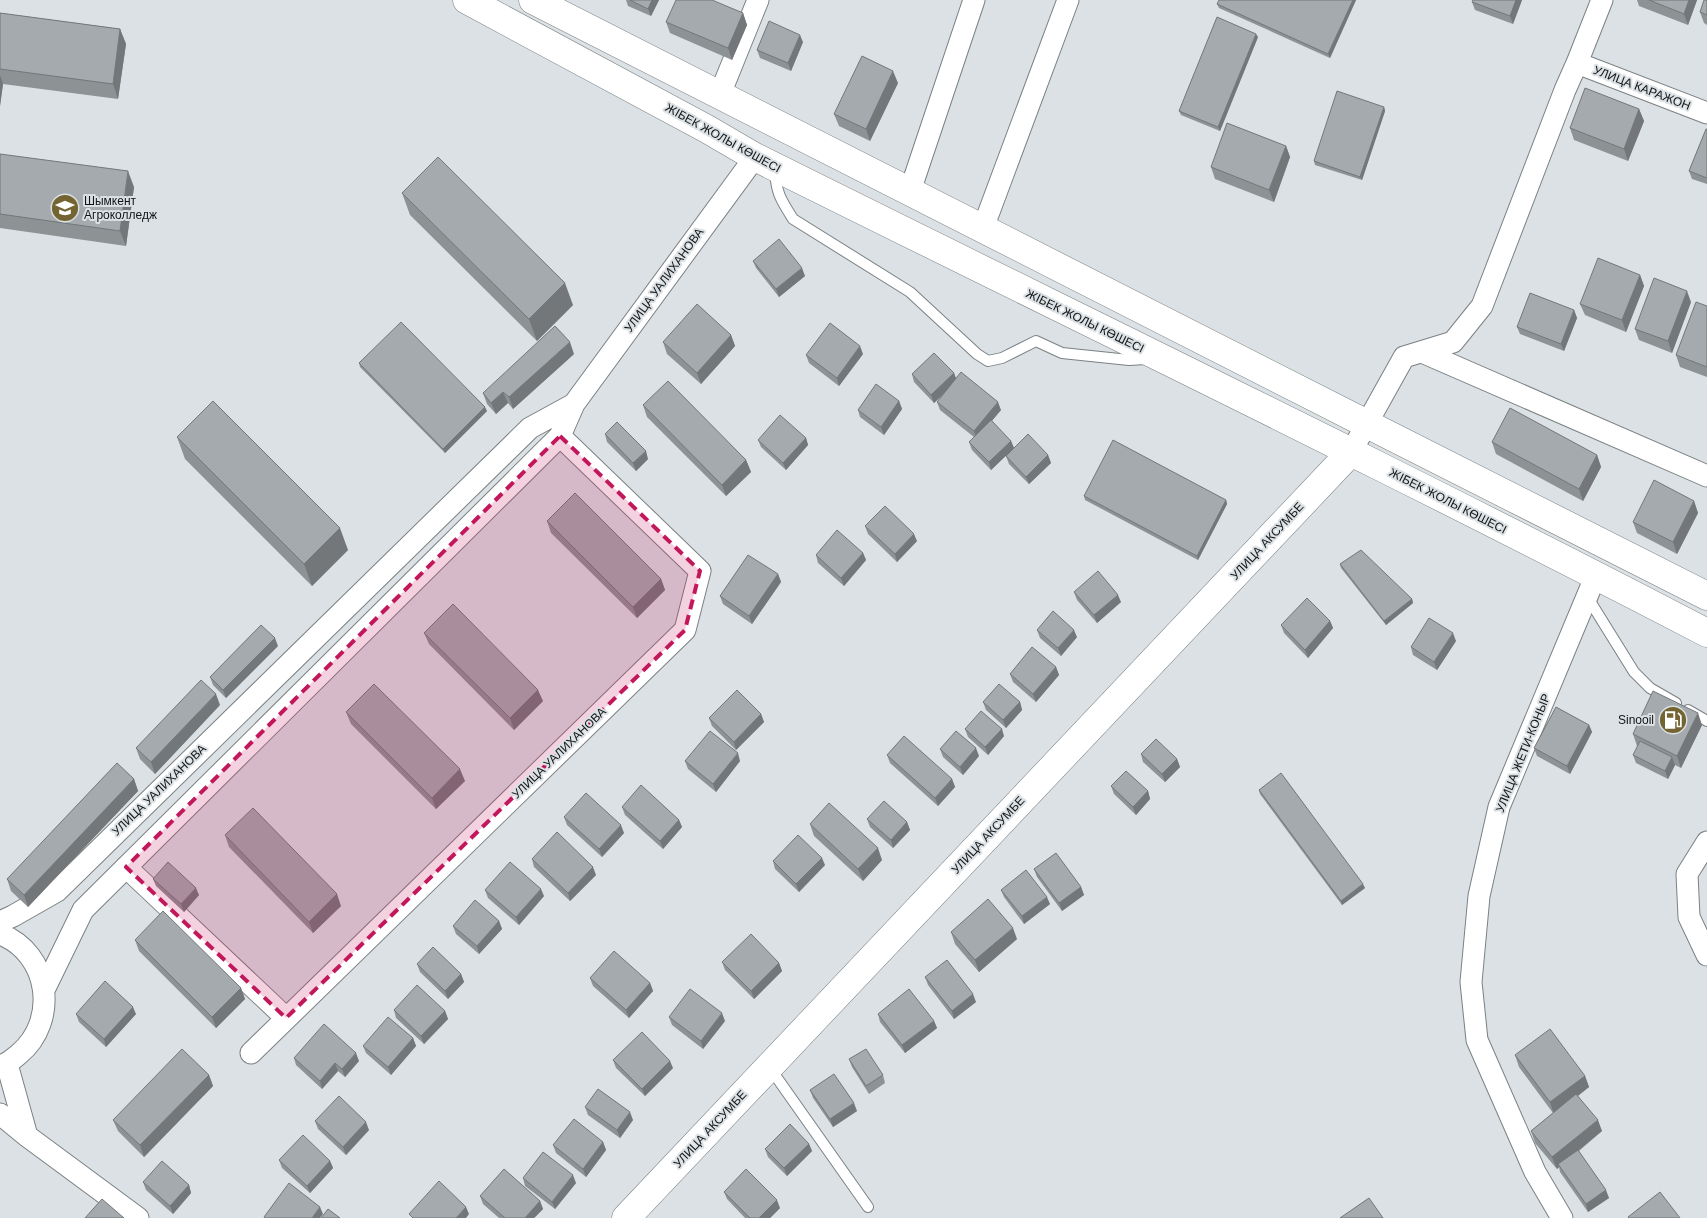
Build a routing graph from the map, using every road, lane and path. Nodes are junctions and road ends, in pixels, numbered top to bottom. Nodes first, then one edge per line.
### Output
1 (467, 0) edge
2 (533, 0) edge
3 (758, 0) edge
4 (974, 0) edge
5 (1068, 0) edge
6 (1602, 0) edge
7 (1578, 63) junction
8 (720, 94) junction
9 (1707, 113) edge
10 (765, 162) junction
11 (910, 191) junction
12 (983, 228) junction
13 (1422, 352) junction
14 (1159, 357) junction
15 (574, 404) junction
16 (1367, 424) junction
17 (560, 436) junction
18 (1351, 452) junction
19 (1707, 476) edge
20 (1592, 586) junction
21 (1707, 596) edge
22 (1707, 633) edge
23 (1707, 721) edge
24 (1707, 842) edge
25 (126, 867) junction
26 (0, 922) edge
27 (0, 934) edge
28 (1707, 955) edge
29 (45, 988) junction
30 (286, 1018) junction
31 (250, 1053) dead end
32 (4, 1065) edge
33 (769, 1067) junction
34 (0, 1114) edge
35 (27, 1136) junction
36 (868, 1207) dead end
37 (138, 1218) edge
38 (626, 1218) edge
39 (1562, 1218) edge

1 - 10 main road, ЖІБЕК ЖОЛЫ КӨШЕСІ
2 - 8 main road
3 - 8 street
4 - 11 street
5 - 12 street
6 - 7 street
7 - 9 street, УЛИЦА КАРАЖОН
7 - 13 street
8 - 11 main road
10 - 14 main road, ЖІБЕК ЖОЛЫ КӨШЕСІ
10 - 14 lane
10 - 15 street, УЛИЦА УАЛИХАНОВА
11 - 12 main road
12 - 16 main road
13 - 16 street
13 - 19 street
14 - 18 main road, ЖІБЕК ЖОЛЫ КӨШЕСІ
15 - 17 street, УЛИЦА УАЛИХАНОВА
15 - 26 street, УЛИЦА УАЛИХАНОВА
16 - 18 street
16 - 21 main road
17 - 25 street, УЛИЦА УАЛИХАНОВА
17 - 30 street, УЛИЦА УАЛИХАНОВА
18 - 20 main road, ЖІБЕК ЖОЛЫ КӨШЕСІ
18 - 33 main road, УЛИЦА АКСУМБЕ
20 - 22 main road, ЖІБЕК ЖОЛЫ КӨШЕСІ
20 - 23 lane
20 - 39 street, УЛИЦА ЖЕТИ-КОНЫР
24 - 28 street
25 - 29 street, УЛИЦА УАЛИХАНОВА
25 - 30 street
27 - 29 street
29 - 32 street
30 - 31 street, УЛИЦА УАЛИХАНОВА
32 - 35 street
33 - 36 lane
33 - 38 main road, УЛИЦА АКСУМБЕ
34 - 35 street
35 - 37 street

